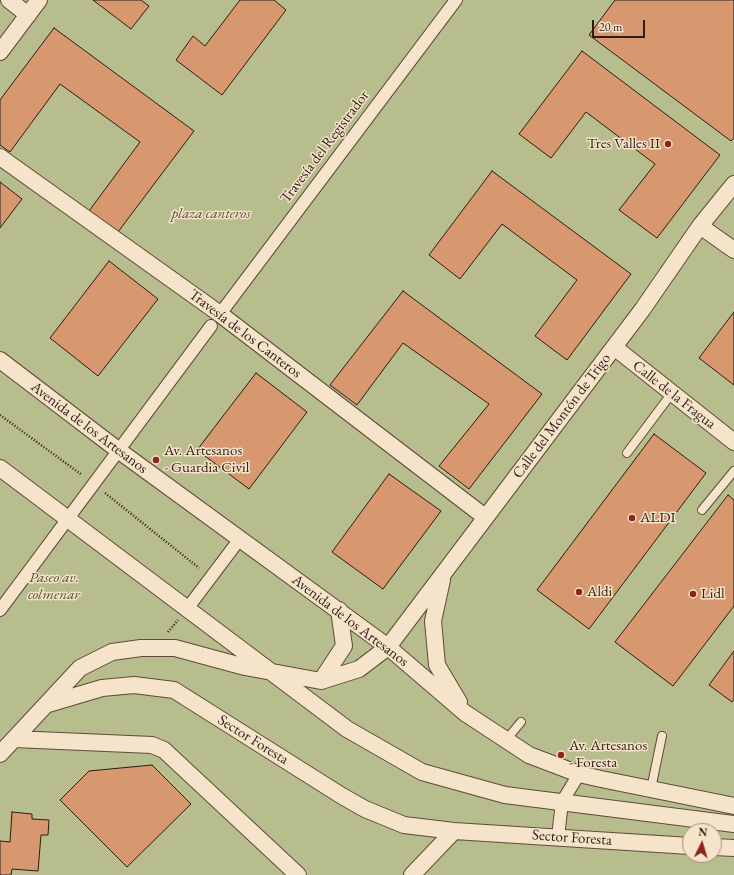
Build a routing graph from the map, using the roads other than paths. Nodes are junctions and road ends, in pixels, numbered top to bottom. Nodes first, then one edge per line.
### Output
1 (9, 0) edge
2 (39, 0) edge
3 (456, 0) edge
4 (28, 15) junction
5 (0, 52) edge
6 (0, 157) edge
7 (734, 184) edge
8 (700, 226) junction
9 (734, 250) edge
10 (215, 320) junction
11 (614, 347) junction
12 (0, 360) edge
13 (672, 393) junction
14 (734, 442) edge
15 (118, 450) junction
16 (627, 453) dead end
17 (0, 468) edge
18 (734, 471) edge
19 (702, 510) dead end
20 (485, 517) junction
21 (69, 519) junction
22 (239, 540) junction
23 (443, 574) junction
24 (187, 609) junction
25 (0, 610) edge
26 (340, 610) junction
27 (388, 647) junction
28 (274, 673) junction
29 (320, 681) junction
30 (46, 704) junction
31 (465, 713) junction
32 (521, 722) dead end
33 (662, 736) dead end
34 (14, 739) junction
35 (506, 740) junction
36 (0, 754) edge
37 (579, 774) junction
38 (651, 789) junction
39 (562, 802) junction
40 (734, 806) edge
41 (734, 824) edge
42 (454, 831) junction
43 (558, 838) junction
44 (682, 846) edge
45 (722, 847) edge
46 (734, 848) edge
47 (298, 875) edge
48 (412, 875) edge

1 - 4 street
2 - 4 street
3 - 10 street, Travesía del Registrador
4 - 5 street
6 - 10 street, Travesía de los Canteros
7 - 8 street, Calle del Montón de Trigo
8 - 9 street
8 - 11 street, Calle del Montón de Trigo
10 - 15 street, Travesía del Registrador
10 - 20 street, Travesía de los Canteros
11 - 13 street, Calle de la Fragua
11 - 20 street, Calle del Montón de Trigo
12 - 15 street, Avenida de los Artesanos
13 - 14 street, Calle de la Fragua
13 - 16 lane
15 - 21 street, Travesía del Registrador
15 - 22 street, Avenida de los Artesanos
17 - 21 street
18 - 19 lane
20 - 23 street, Calle del Montón de Trigo
21 - 24 street
21 - 25 street, Travesía del Registrador
22 - 24 street
22 - 26 street, Avenida de los Artesanos
23 - 27 street, Calle del Montón de Trigo
23 - 31 street
24 - 28 street
26 - 27 street, Avenida de los Artesanos
26 - 29 street
27 - 29 street, Calle del Montón de Trigo
27 - 31 street, Avenida de los Artesanos
28 - 29 street
28 - 30 street
28 - 39 street
30 - 34 street
30 - 42 street, Sector Foresta
31 - 35 street, Avenida de los Artesanos
32 - 35 lane
33 - 38 lane
34 - 36 street
34 - 47 street
35 - 37 street, Avenida de los Artesanos
37 - 38 street, Avenida de los Artesanos
37 - 39 street
38 - 40 street, Avenida de los Artesanos
39 - 41 street
39 - 43 street
42 - 43 street, Sector Foresta
42 - 48 street
43 - 44 street, Sector Foresta
45 - 46 street

